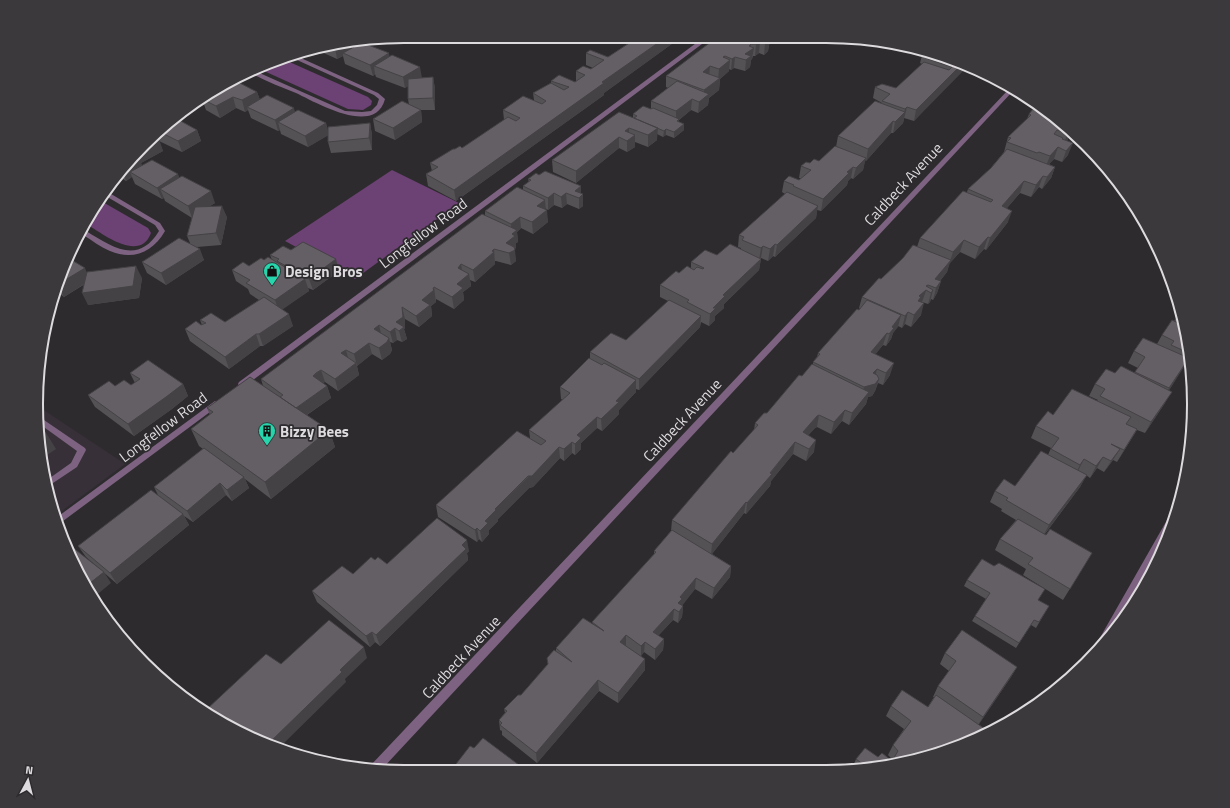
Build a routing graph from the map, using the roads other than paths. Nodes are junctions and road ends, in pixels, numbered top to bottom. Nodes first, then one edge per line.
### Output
1 (700, 43) edge
2 (298, 59) edge
3 (257, 74) edge
4 (1008, 92) edge
5 (109, 196) edge
6 (85, 234) edge
7 (237, 388) edge
8 (224, 397) edge
9 (44, 423) edge
10 (51, 481) edge
11 (62, 518) edge
12 (1161, 538) edge
13 (1114, 621) edge
14 (380, 764) edge

1 - 7 street, Longfellow Road
2 - 3 street
4 - 14 street, Caldbeck Avenue
5 - 6 street
8 - 11 street, Longfellow Road
9 - 10 street
12 - 13 street

